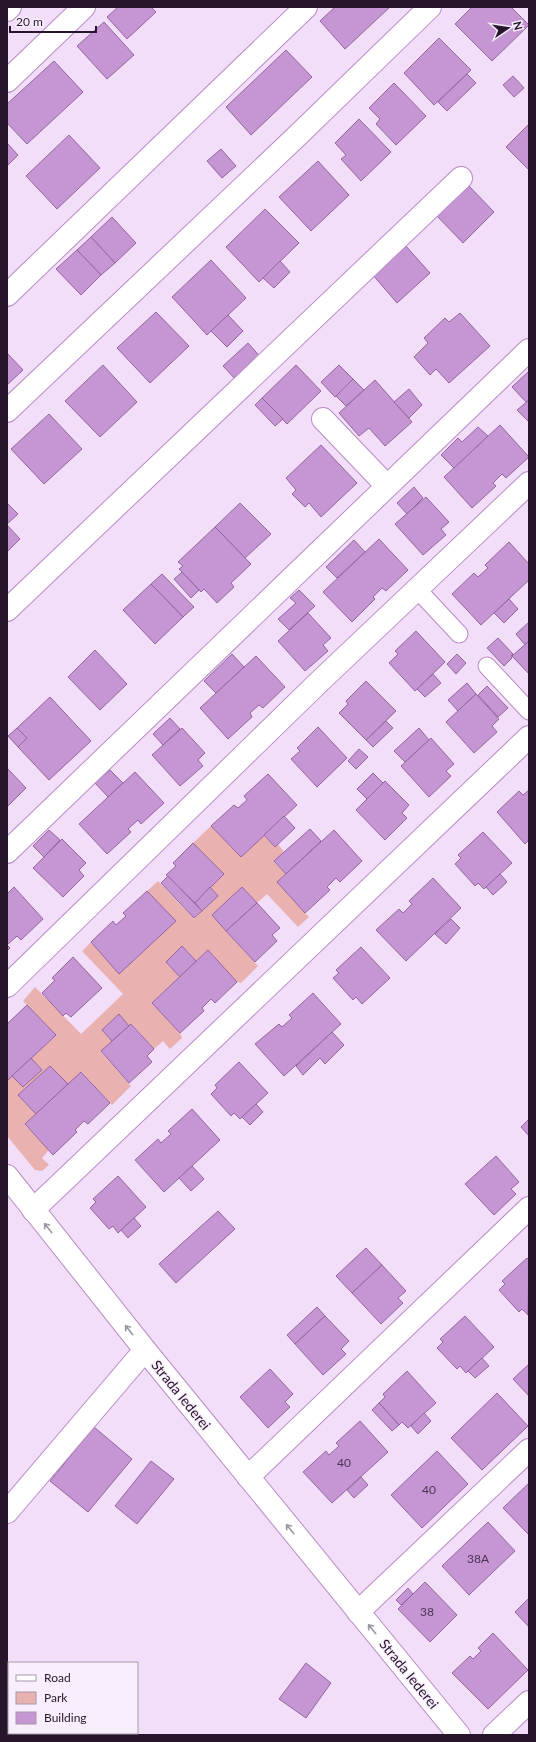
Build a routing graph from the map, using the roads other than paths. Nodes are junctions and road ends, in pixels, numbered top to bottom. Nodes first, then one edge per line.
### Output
1 (10, 7) edge
2 (84, 7) edge
3 (306, 7) edge
4 (430, 7) edge
5 (7, 10) edge
6 (7, 81) edge
7 (461, 178) dead end
8 (7, 295) edge
9 (529, 350) edge
10 (7, 411) edge
11 (323, 418) dead end
12 (529, 483) edge
13 (387, 486) junction
14 (418, 589) junction
15 (7, 610) edge
16 (459, 634) dead end
17 (487, 666) dead end
18 (529, 711) edge
19 (529, 737) edge
20 (7, 852) edge
21 (7, 986) edge
22 (7, 1176) edge
23 (529, 1208) edge
24 (33, 1210) junction
25 (145, 1350) junction
26 (529, 1450) edge
27 (248, 1477) junction
28 (7, 1512) edge
29 (358, 1612) junction
30 (529, 1702) edge
31 (459, 1735) edge
32 (494, 1735) edge

1 - 5 street
2 - 6 street
3 - 8 street
4 - 10 street
7 - 15 street
9 - 13 street
11 - 13 street
12 - 14 street
13 - 20 street
14 - 16 lane
14 - 21 street
17 - 18 lane
19 - 24 street
22 - 24 street, Strada Iederei
23 - 27 street
25 -> 24 street, Strada Iederei
25 - 27 street, Strada Iederei
25 - 28 street
26 - 29 street
29 -> 27 street, Strada Iederei
31 -> 29 street, Strada Iederei
30 - 32 street

